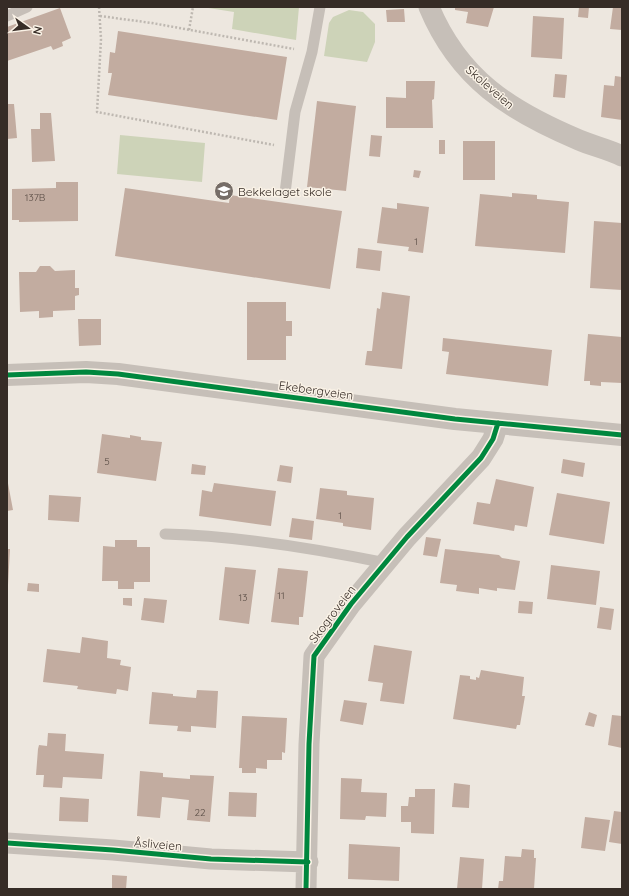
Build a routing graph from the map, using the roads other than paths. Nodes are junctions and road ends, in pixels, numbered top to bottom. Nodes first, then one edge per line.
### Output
1 (27, 7) edge
2 (320, 7) edge
3 (429, 7) edge
4 (7, 16) edge
5 (622, 156) edge
6 (285, 193) dead end
7 (7, 375) edge
8 (498, 423) junction
9 (622, 435) edge
10 (165, 534) dead end
11 (386, 562) junction
12 (7, 843) edge
13 (308, 862) junction
14 (306, 889) edge

1 - 4 lane
2 - 6 lane
3 - 5 street, Skoleveien
7 - 8 street, Ekebergveien
8 - 9 street, Ekebergveien
8 - 11 street, Skogroveien
10 - 11 lane
11 - 13 street, Skogroveien
12 - 13 street, Åsliveien
13 - 14 street, Skogroveien

